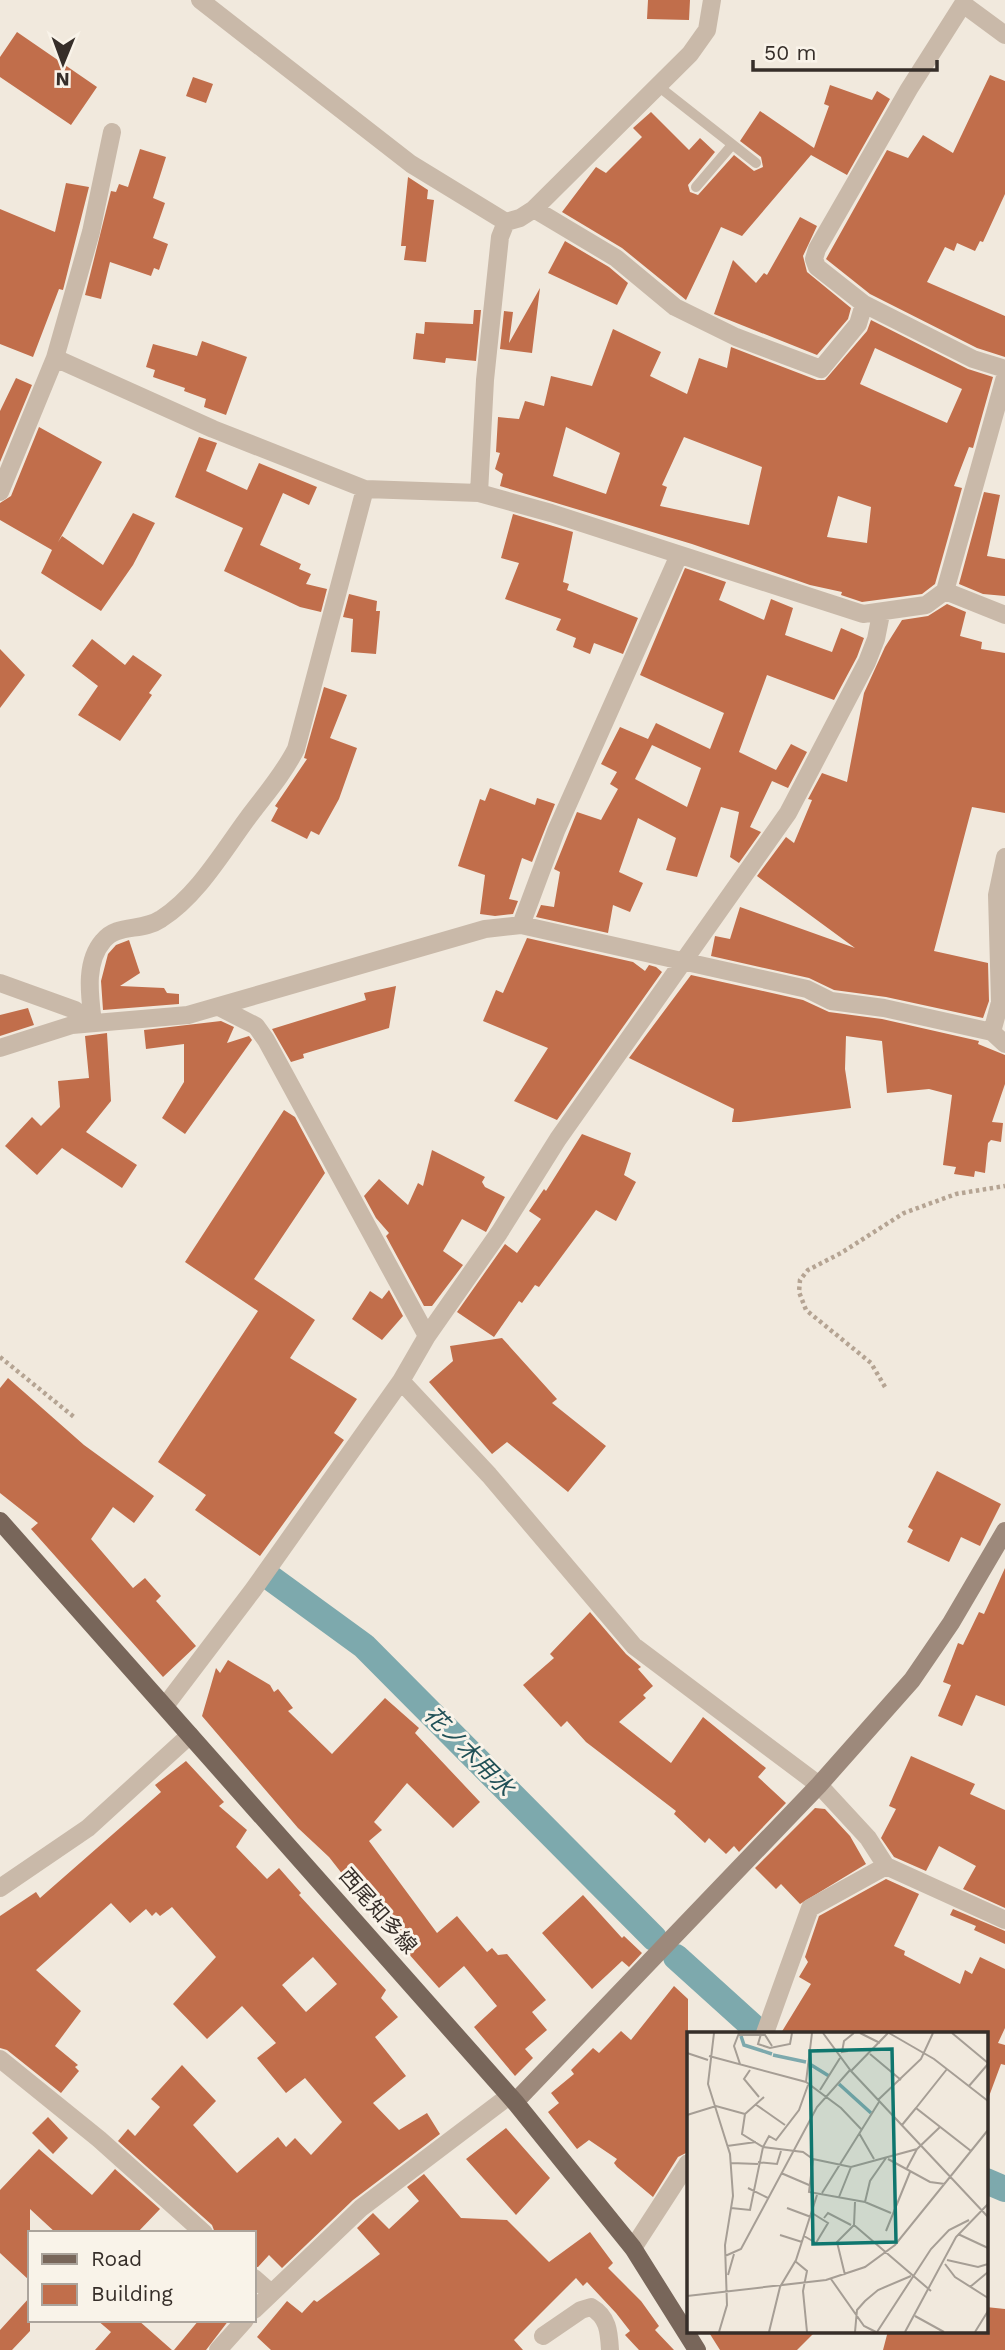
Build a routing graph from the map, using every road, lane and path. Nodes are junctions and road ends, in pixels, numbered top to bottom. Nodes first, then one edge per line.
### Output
1 (200, 0) edge
2 (712, 0) edge
3 (964, 2) edge
4 (1005, 35) edge
5 (658, 86) junction
6 (112, 132) dead end
7 (732, 145) junction
8 (756, 163) dead end
9 (696, 187) dead end
10 (534, 209) junction
11 (506, 222) junction
12 (864, 304) junction
13 (55, 358) junction
14 (1005, 369) edge
15 (1005, 377) edge
16 (365, 489) junction
17 (0, 492) edge
18 (479, 493) junction
19 (679, 555) junction
20 (945, 591) junction
21 (881, 614) junction
22 (1005, 615) edge
23 (1005, 857) edge
24 (522, 925) junction
25 (684, 959) junction
26 (0, 983) edge
27 (219, 1007) junction
28 (93, 1023) junction
29 (998, 1038) edge
30 (0, 1048) edge
31 (1005, 1186) edge
32 (427, 1336) junction
33 (0, 1357) edge
34 (401, 1381) junction
35 (886, 1387) dead end
36 (74, 1417) dead end
37 (0, 1521) edge
38 (1005, 1531) edge
39 (165, 1706) junction
40 (190, 1735) junction
41 (819, 1785) junction
42 (887, 1866) junction
43 (0, 1888) edge
44 (1005, 1920) edge
45 (765, 2032) edge
46 (0, 2059) edge
47 (512, 2099) junction
48 (687, 2165) edge
49 (202, 2231) edge
50 (633, 2248) junction
51 (256, 2280) edge
52 (270, 2292) junction
53 (256, 2308) edge
54 (243, 2322) edge
55 (543, 2336) dead end
56 (218, 2350) edge
57 (610, 2350) edge
58 (697, 2350) edge

1 - 11 street
2 - 5 street
3 - 4 street
3 - 12 street
5 - 7 lane
5 - 10 street
6 - 13 street
7 - 8 lane
7 - 9 lane
10 - 11 street
10 - 12 street
11 - 18 street
12 - 14 street
13 - 16 street
13 - 17 street
15 - 20 street
16 - 18 street
16 - 28 street
18 - 19 street
19 - 21 street
19 - 24 street
20 - 21 street
20 - 22 street
21 - 25 street
23 - 29 street
24 - 25 street
24 - 27 street
25 - 29 street
25 - 32 street
26 - 28 street
27 - 28 street
27 - 32 street
28 - 30 street
31 - 35 path
32 - 34 street
33 - 36 path
34 - 39 street
34 - 41 street
37 - 39 main road, 西尾知多線
38 - 41 street
39 - 40 main road, 西尾知多線
40 - 43 street
40 - 47 main road, 西尾知多線
41 - 42 street
41 - 47 street
42 - 44 street
42 - 45 street
46 - 49 street
47 - 50 main road, 西尾知多線
47 - 52 street
48 - 50 street
50 - 58 main road, 西尾知多線
51 - 52 street
52 - 53 street
54 - 56 street
55 - 57 street

